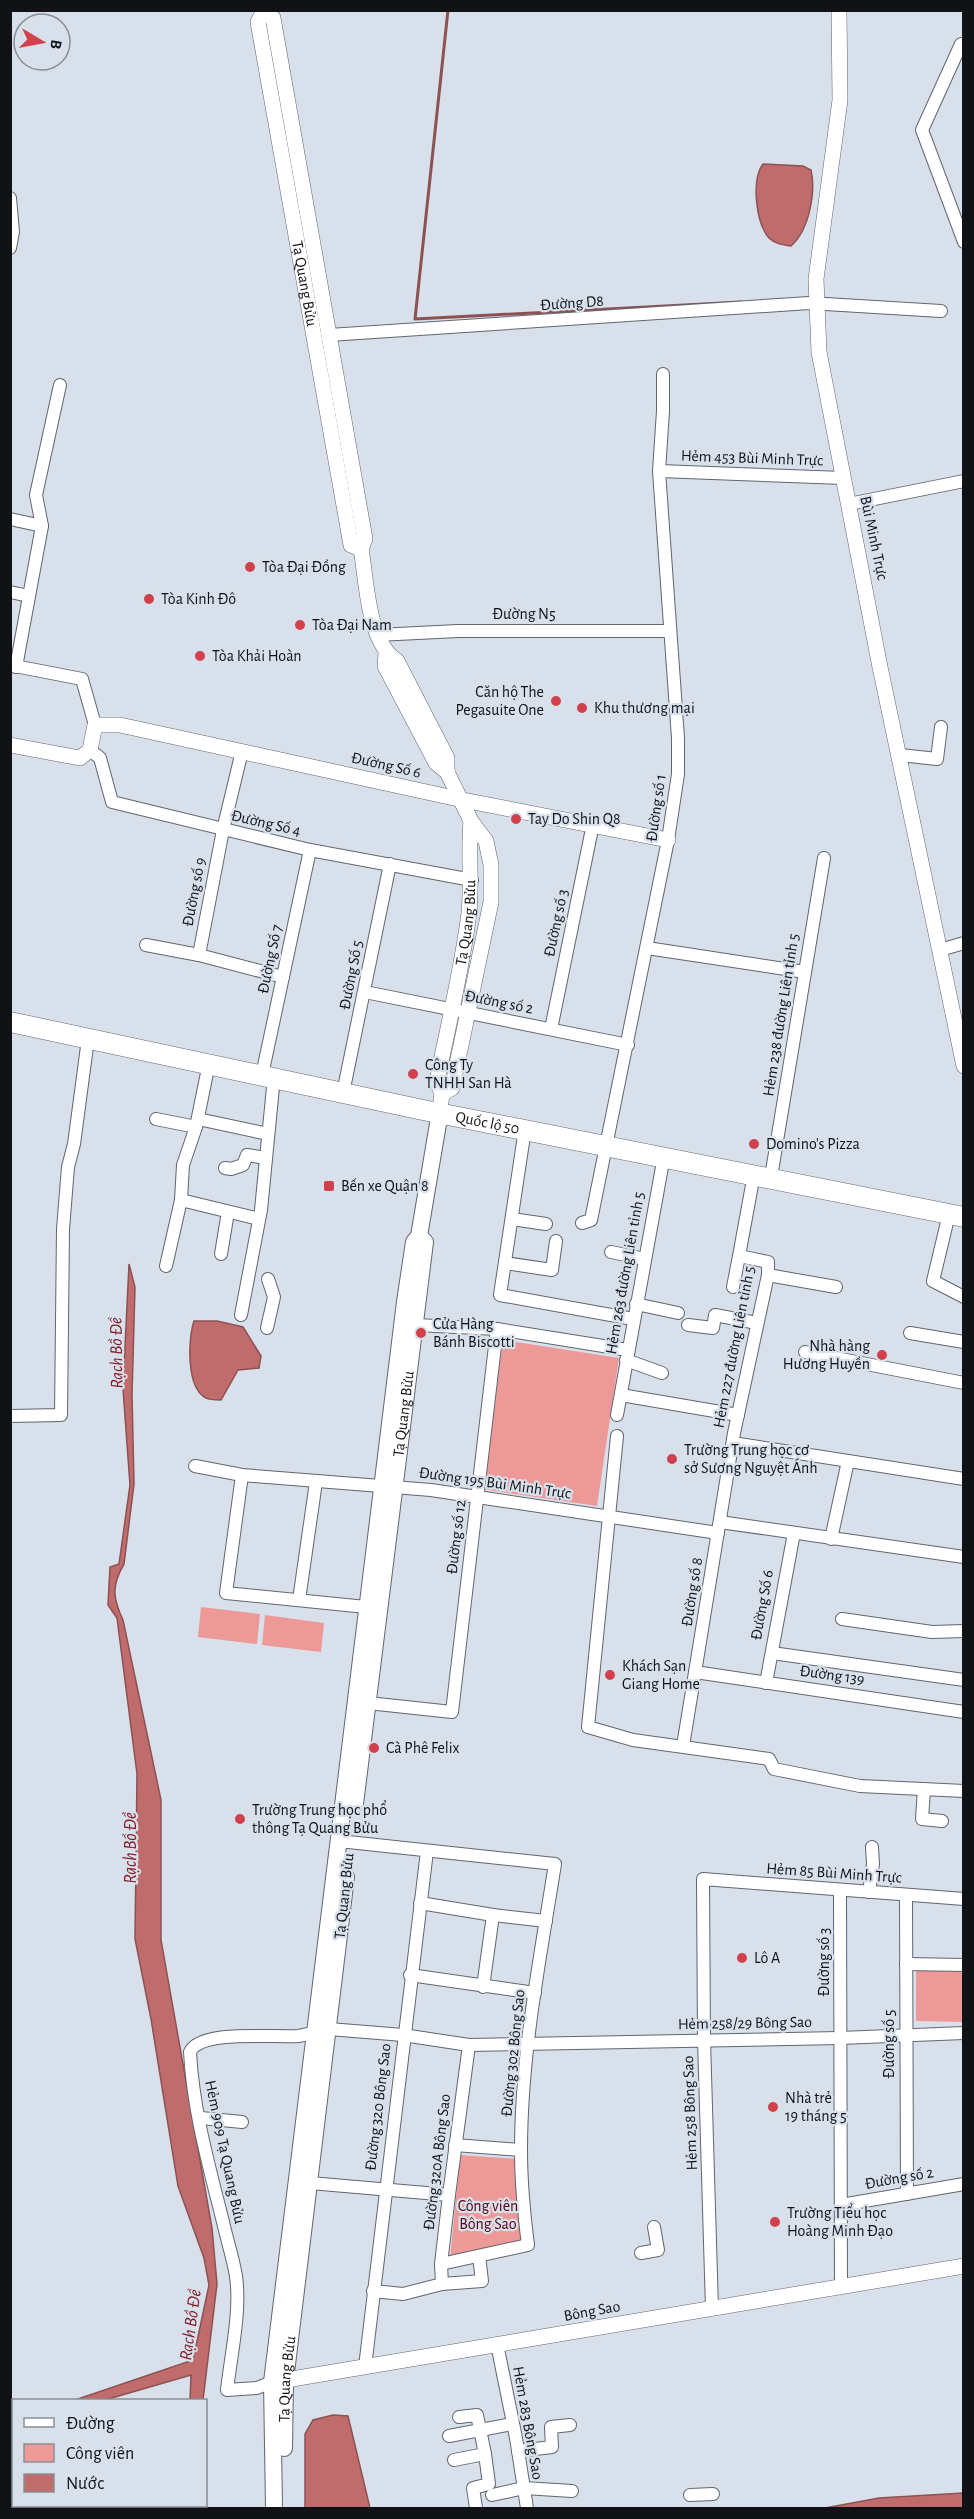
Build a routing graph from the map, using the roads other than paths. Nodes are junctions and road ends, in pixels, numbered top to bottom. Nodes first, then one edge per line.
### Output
1 (839, 10) edge
2 (264, 11) edge
3 (961, 44) dead end
4 (10, 198) edge
5 (963, 242) edge
6 (10, 248) edge
7 (313, 287) junction
8 (818, 303) junction
9 (941, 311) dead end
10 (329, 335) junction
11 (663, 374) dead end
12 (60, 385) dead end
13 (659, 471) junction
14 (843, 478) junction
15 (963, 481) edge
16 (849, 504) junction
17 (10, 519) edge
18 (42, 526) junction
19 (360, 549) junction
20 (10, 592) edge
21 (29, 596) junction
22 (670, 631) junction
23 (377, 635) junction
24 (13, 666) edge
25 (95, 725) junction
26 (941, 727) dead end
27 (10, 746) edge
28 (90, 750) junction
29 (242, 751) junction
30 (900, 755) junction
31 (463, 801) junction
32 (471, 821) junction
33 (593, 824) junction
34 (223, 830) junction
35 (668, 840) junction
36 (310, 850) junction
37 (824, 858) dead end
38 (390, 864) junction
39 (472, 880) junction
40 (963, 943) edge
41 (146, 945) dead end
42 (647, 948) junction
43 (940, 950) junction
44 (199, 955) junction
45 (805, 972) junction
46 (283, 977) junction
47 (364, 992) junction
48 (451, 1009) junction
49 (467, 1012) junction
50 (10, 1022) edge
51 (551, 1029) junction
52 (88, 1039) junction
53 (628, 1045) junction
54 (963, 1058) edge
55 (209, 1063) junction
56 (268, 1076) junction
57 (343, 1093) junction
58 (441, 1103) junction
59 (156, 1119) dead end
60 (197, 1123) junction
61 (525, 1129) junction
62 (268, 1134) junction
63 (606, 1145) junction
64 (664, 1156) junction
65 (266, 1158) junction
66 (225, 1168) dead end
67 (763, 1176) junction
68 (181, 1200) junction
69 (228, 1212) junction
70 (956, 1215) edge
71 (512, 1219) junction
72 (259, 1220) junction
73 (582, 1223) dead end
74 (546, 1224) dead end
75 (419, 1236) junction
76 (556, 1241) dead end
77 (611, 1252) dead end
78 (221, 1254) dead end
79 (739, 1256) junction
80 (645, 1259) junction
81 (505, 1263) junction
82 (166, 1266) dead end
83 (768, 1275) junction
84 (268, 1279) dead end
85 (733, 1287) dead end
86 (836, 1287) dead end
87 (963, 1297) edge
88 (636, 1304) junction
89 (678, 1313) dead end
90 (241, 1315) dead end
91 (633, 1319) junction
92 (758, 1323) junction
93 (416, 1325) junction
94 (688, 1325) dead end
95 (267, 1328) dead end
96 (497, 1329) junction
97 (910, 1333) dead end
98 (963, 1342) edge
99 (805, 1352) dead end
100 (627, 1355) junction
101 (662, 1373) dead end
102 (963, 1383) edge
103 (621, 1395) junction
104 (617, 1415) dead end
105 (738, 1415) junction
106 (10, 1416) edge
107 (617, 1436) dead end
108 (733, 1443) junction
109 (848, 1461) junction
110 (195, 1466) dead end
111 (242, 1475) junction
112 (963, 1479) edge
113 (316, 1482) junction
114 (390, 1486) junction
115 (477, 1496) junction
116 (608, 1516) junction
117 (719, 1527) junction
118 (794, 1533) junction
119 (831, 1539) junction
120 (963, 1557) edge
121 (299, 1600) junction
122 (366, 1607) junction
123 (842, 1619) dead end
124 (963, 1631) edge
125 (772, 1653) junction
126 (695, 1672) junction
127 (963, 1680) edge
128 (766, 1683) junction
129 (368, 1703) junction
130 (963, 1712) edge
131 (683, 1746) junction
132 (924, 1789) junction
133 (963, 1791) edge
134 (942, 1821) dead end
135 (345, 1842) junction
136 (872, 1848) dead end
137 (427, 1851) junction
138 (703, 1879) joint
139 (840, 1890) junction
140 (869, 1892) junction
141 (906, 1895) junction
142 (963, 1899) edge
143 (420, 1903) junction
144 (493, 1915) junction
145 (546, 1921) junction
146 (906, 1964) junction
147 (963, 1965) edge
148 (411, 1975) junction
149 (483, 1987) junction
150 (535, 1994) junction
151 (323, 2030) junction
152 (963, 2033) edge
153 (403, 2035) junction
154 (905, 2036) junction
155 (840, 2038) junction
156 (704, 2040) junction
157 (469, 2045) junction
158 (528, 2046) junction
159 (201, 2118) junction
160 (242, 2122) dead end
161 (455, 2145) junction
162 (521, 2150) junction
163 (310, 2183) junction
164 (963, 2184) edge
165 (385, 2190) junction
166 (907, 2194) junction
167 (449, 2195) junction
168 (841, 2205) junction
169 (654, 2227) dead end
170 (640, 2253) dead end
171 (479, 2256) junction
172 (441, 2264) junction
173 (963, 2266) edge
174 (442, 2284) junction
175 (841, 2286) junction
176 (373, 2291) junction
177 (712, 2309) junction
178 (497, 2344) junction
179 (365, 2367) junction
180 (279, 2382) junction
181 (227, 2390) joint
182 (459, 2417) dead end
183 (512, 2424) junction
184 (570, 2425) dead end
185 (480, 2430) junction
186 (449, 2436) dead end
187 (518, 2451) junction
188 (484, 2454) junction
189 (454, 2460) dead end
190 (524, 2487) junction
191 (278, 2488) junction
192 (572, 2491) dead end
193 (713, 2494) dead end
194 (492, 2495) dead end
195 (690, 2495) dead end
196 (274, 2508) edge
197 (284, 2508) edge
198 (476, 2508) edge
199 (527, 2508) edge

1 - 8 street, Bùi Minh Trực
2 - 7 street, Tạ Quang Bửu
3 - 5 street
4 - 6 street
7 - 10 street, Tạ Quang Bửu
7 - 19 street, Tạ Quang Bửu
8 - 9 street, Đường D8
8 - 10 street, Đường D8
8 - 14 street, Bùi Minh Trực
10 - 19 street, Tạ Quang Bửu
11 - 13 street, Đường số 1
12 - 18 street
13 - 14 street, Hẻm 453 Bùi Minh Trực
13 - 22 street, Đường số 1
14 - 16 street, Bùi Minh Trực
15 - 16 street
16 - 30 street, Bùi Minh Trực
17 - 18 street
18 - 21 street
19 - 23 street, Tạ Quang Bửu
20 - 21 street
21 - 24 street
22 - 23 street, Đường N5
22 - 35 street, Đường số 1
23 - 31 street, Tạ Quang Bửu
24 - 25 street
25 - 28 street
25 - 29 street, Đường Số 6
26 - 30 street
27 - 28 street
28 - 34 street, Đường Số 4
29 - 31 street, Đường Số 6
29 - 34 street, Đường số 9
30 - 43 street, Bùi Minh Trực
31 - 32 street, Tạ Quang Bửu
31 - 33 street, Đường Số 6
32 - 39 street, Tạ Quang Bửu
32 - 49 street, Tạ Quang Bửu
33 - 35 street, Đường Số 6
33 - 51 street, Đường số 3
34 - 36 street, Đường Số 4
34 - 44 street, Đường số 9
35 - 42 street, Đường số 1
36 - 38 street, Đường Số 4
36 - 46 street, Đường Số 7
37 - 45 street, Hẻm 238 đường Liên tỉnh 5
38 - 39 street, Đường Số 4
38 - 47 street, Đường Số 5
39 - 48 street, Tạ Quang Bửu
40 - 43 street
41 - 44 street
42 - 45 street
42 - 53 street, Đường số 1
43 - 54 street, Bùi Minh Trực
44 - 46 street
45 - 67 street, Hẻm 238 đường Liên tỉnh 5
46 - 56 street, Đường Số 7
47 - 48 street, Đường số 2
47 - 57 street, Đường Số 5
48 - 49 street, Đường số 2
48 - 58 street, Tạ Quang Bửu
49 - 51 street, Đường số 2
49 - 58 street, Tạ Quang Bửu
50 - 52 main road, Quốc lộ 50
51 - 53 street, Đường số 2
52 - 55 main road, Quốc lộ 50
52 - 106 street
53 - 63 street, Đường số 1
55 - 56 main road, Quốc lộ 50
55 - 60 street
56 - 57 main road, Quốc lộ 50
56 - 62 street, Đường Số 7
57 - 58 main road, Quốc lộ 50
58 - 61 main road, Quốc lộ 50
58 - 75 main road, Tạ Quang Bửu
59 - 60 street
60 - 62 street
60 - 68 street
61 - 63 main road, Quốc lộ 50
61 - 71 street
62 - 65 street, Đường Số 7
63 - 64 main road, Quốc lộ 50
63 - 73 street, Đường số 1
64 - 67 main road, Quốc lộ 50
64 - 80 street, Hẻm 263 đường Liên tỉnh 5
65 - 66 street
65 - 72 street, Đường Số 7
67 - 70 main road, Quốc lộ 50
67 - 79 street, Hẻm 227 đường Liên tỉnh 5
68 - 69 street
68 - 82 street
69 - 72 street
69 - 78 street
70 - 87 street
71 - 74 street
71 - 81 street
72 - 90 street, Đường Số 7
75 - 93 main road, Tạ Quang Bửu
75 - 114 main road, Tạ Quang Bửu
76 - 81 street
77 - 80 street
79 - 83 street, Hẻm 227 đường Liên tỉnh 5
79 - 85 street
80 - 88 street, Hẻm 263 đường Liên tỉnh 5
81 - 91 street
83 - 86 street
83 - 92 street, Hẻm 227 đường Liên tỉnh 5
84 - 95 street
88 - 89 street
88 - 91 street, Hẻm 263 đường Liên tỉnh 5
91 - 100 street, Hẻm 263 đường Liên tỉnh 5
92 - 94 street
92 - 105 street, Hẻm 227 đường Liên tỉnh 5
93 - 96 street
93 - 114 main road, Tạ Quang Bửu
96 - 100 street
96 - 115 street, Đường số 12
97 - 98 street
99 - 102 street
100 - 101 street
100 - 103 street, Hẻm 263 đường Liên tỉnh 5
103 - 104 street, Hẻm 263 đường Liên tỉnh 5
103 - 105 street
105 - 108 street, Hẻm 227 đường Liên tỉnh 5
107 - 116 street
108 - 109 street
108 - 117 street, Đường số 8
109 - 112 street
109 - 119 street
110 - 111 street, Đường 195 Bùi Minh Trực
111 - 113 street, Đường 195 Bùi Minh Trực
111 - 121 street
113 - 114 street, Đường 195 Bùi Minh Trực
113 - 121 street
114 - 115 street, Đường 195 Bùi Minh Trực
114 - 122 main road, Tạ Quang Bửu
114 - 129 main road, Tạ Quang Bửu
115 - 116 street, Đường 195 Bùi Minh Trực
115 - 129 street, Đường số 12
116 - 117 street, Đường 195 Bùi Minh Trực
116 - 131 street
117 - 118 street, Đường 195 Bùi Minh Trực
117 - 126 street, Đường số 8
118 - 119 street, Đường 195 Bùi Minh Trực
118 - 125 street, Đường Số 6
119 - 120 street, Đường 195 Bùi Minh Trực
121 - 122 street
122 - 135 main road, Tạ Quang Bửu
123 - 124 street
125 - 127 street
125 - 128 street, Đường Số 6
126 - 128 street, Đường 139
126 - 131 street, Đường số 8
128 - 130 street, Đường 139
129 - 135 main road, Tạ Quang Bửu
131 - 132 street
132 - 133 street
132 - 134 street
135 - 137 street
135 - 151 main road, Tạ Quang Bửu
136 - 140 street
137 - 143 street, Đường 320 Bông Sao
137 - 145 street, Đường 302 Bông Sao
138 - 139 street, Hẻm 85 Bùi Minh Trực
138 - 156 street, Hẻm 258 Bông Sao
139 - 140 street, Hẻm 85 Bùi Minh Trực
139 - 155 street, Đường số 3
140 - 141 street, Hẻm 85 Bùi Minh Trực
141 - 142 street, Hẻm 85 Bùi Minh Trực
141 - 146 street, Đường số 5
143 - 144 street
143 - 148 street, Đường 320 Bông Sao
144 - 145 street
144 - 149 street
145 - 150 street, Đường 302 Bông Sao
146 - 147 street
146 - 154 street, Đường số 5
148 - 149 street
148 - 153 street, Đường 320 Bông Sao
149 - 150 street
150 - 158 street, Đường 302 Bông Sao
151 - 153 street, Hẻm 909 Tạ Quang Bửu
151 - 159 street, Hẻm 909 Tạ Quang Bửu
151 - 163 main road, Tạ Quang Bửu
151 - 180 main road, Tạ Quang Bửu
152 - 154 street, Hẻm 258/29 Bông Sao
153 - 157 street, Hẻm 258/29 Bông Sao
153 - 165 street, Đường 320 Bông Sao
154 - 155 street, Hẻm 258/29 Bông Sao
154 - 166 street, Đường số 5
155 - 156 street, Hẻm 258/29 Bông Sao
155 - 168 street, Đường số 3
156 - 158 street, Hẻm 258/29 Bông Sao
156 - 177 street, Hẻm 258 Bông Sao
157 - 158 street, Hẻm 258/29 Bông Sao
157 - 161 street, Đường 320A Bông Sao
158 - 162 street, Đường 302 Bông Sao
159 - 160 street
159 - 181 street, Hẻm 909 Tạ Quang Bửu
161 - 162 street
161 - 167 street, Đường 320A Bông Sao
162 - 171 street, Đường 302 Bông Sao
163 - 165 street
163 - 180 main road, Tạ Quang Bửu
164 - 166 street, Đường số 2
165 - 167 street
165 - 176 street, Đường 320 Bông Sao
166 - 168 street, Đường số 2
167 - 172 street, Đường 320A Bông Sao
168 - 175 street, Đường số 3
169 - 170 street
171 - 172 street
171 - 174 street
172 - 174 street, Đường 320A Bông Sao
173 - 175 street, Bông Sao
174 - 176 street
175 - 177 street, Bông Sao
176 - 179 street, Đường 320 Bông Sao
177 - 178 street, Bông Sao
178 - 179 street, Bông Sao
178 - 183 street, Hẻm 283 Bông Sao
179 - 180 street, Bông Sao
180 - 181 street, Bông Sao
180 - 191 main road, Tạ Quang Bửu
182 - 185 street
183 - 185 street
183 - 187 street, Hẻm 283 Bông Sao
184 - 187 street
185 - 186 street
185 - 188 street
187 - 190 street, Hẻm 283 Bông Sao
188 - 189 street
188 - 198 street
190 - 192 street
190 - 194 street
190 - 199 street, Hẻm 283 Bông Sao
191 - 196 main road
191 - 197 main road
193 - 195 street

